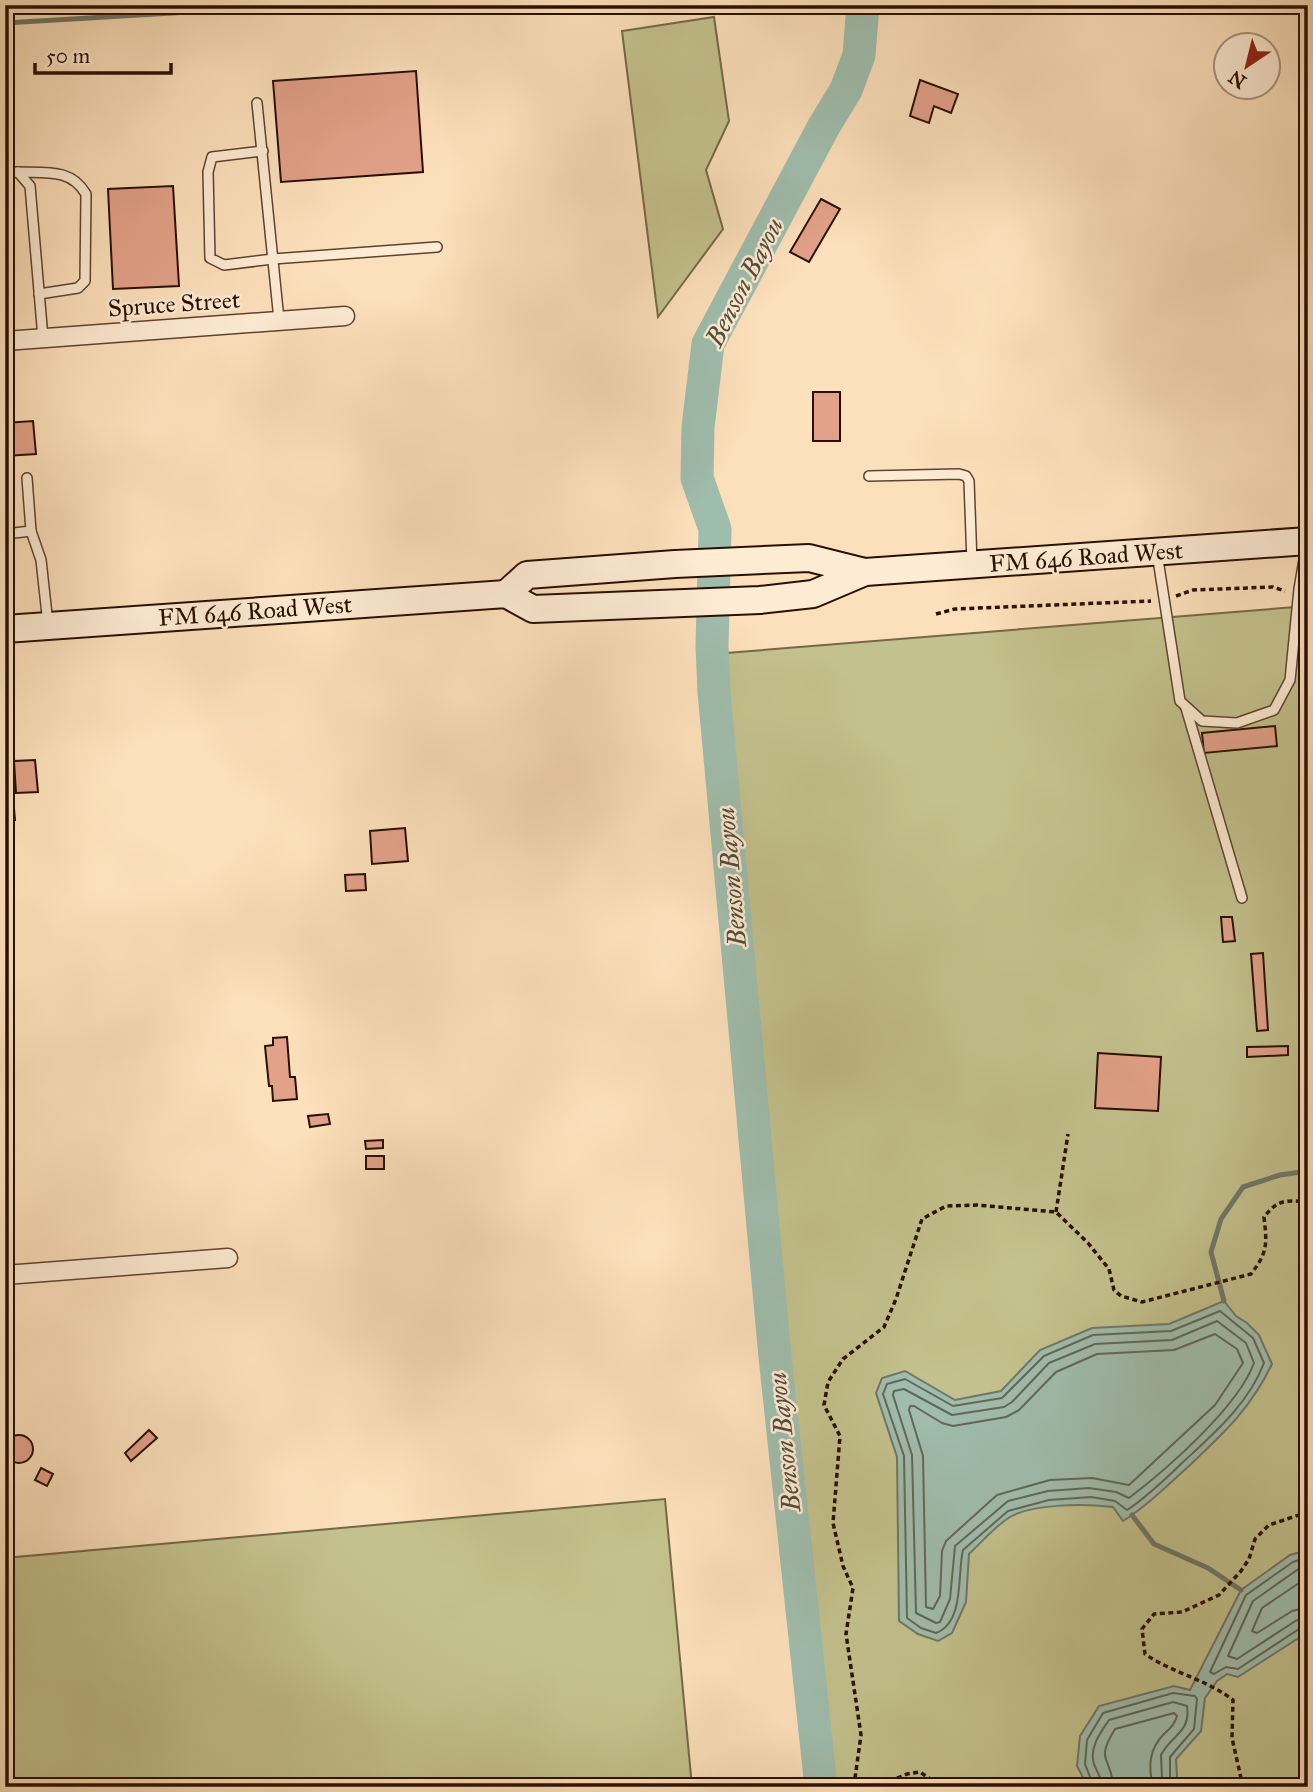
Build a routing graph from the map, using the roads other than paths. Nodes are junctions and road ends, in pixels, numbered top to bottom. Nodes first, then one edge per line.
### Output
1 (257, 103) dead end
2 (263, 151) junction
3 (18, 172) junction
4 (5, 173) edge
5 (437, 247) dead end
6 (273, 258) junction
7 (39, 294) junction
8 (345, 316) dead end
9 (279, 320) junction
10 (43, 338) junction
11 (5, 341) edge
12 (869, 476) dead end
13 (27, 478) dead end
14 (31, 531) junction
15 (5, 534) edge
16 (1308, 541) edge
17 (1157, 553) junction
18 (972, 565) junction
19 (865, 572) junction
20 (506, 594) junction
21 (49, 626) junction
22 (5, 629) edge
23 (1186, 706) junction
24 (1242, 898) dead end
25 (228, 1258) dead end
26 (5, 1275) edge

1 - 2 lane
2 - 6 lane
2 - 6 lane
3 - 4 lane
3 - 7 lane
3 - 7 lane
5 - 6 lane
6 - 9 lane
7 - 10 lane
8 - 9 street, Spruce Street
9 - 10 street, Spruce Street
10 - 11 street, Spruce Street
12 - 18 lane
13 - 14 lane
14 - 15 lane
14 - 21 lane
16 - 17 main road, FM 646 Road West
16 - 23 lane
17 - 18 main road, FM 646 Road West
17 - 23 lane
18 - 19 main road, FM 646 Road West
19 - 20 main road, FM 646 Road West
19 - 20 main road, FM 646 Road West
20 - 21 main road, FM 646 Road West
21 - 22 main road, FM 646 Road West
23 - 24 lane
25 - 26 street

